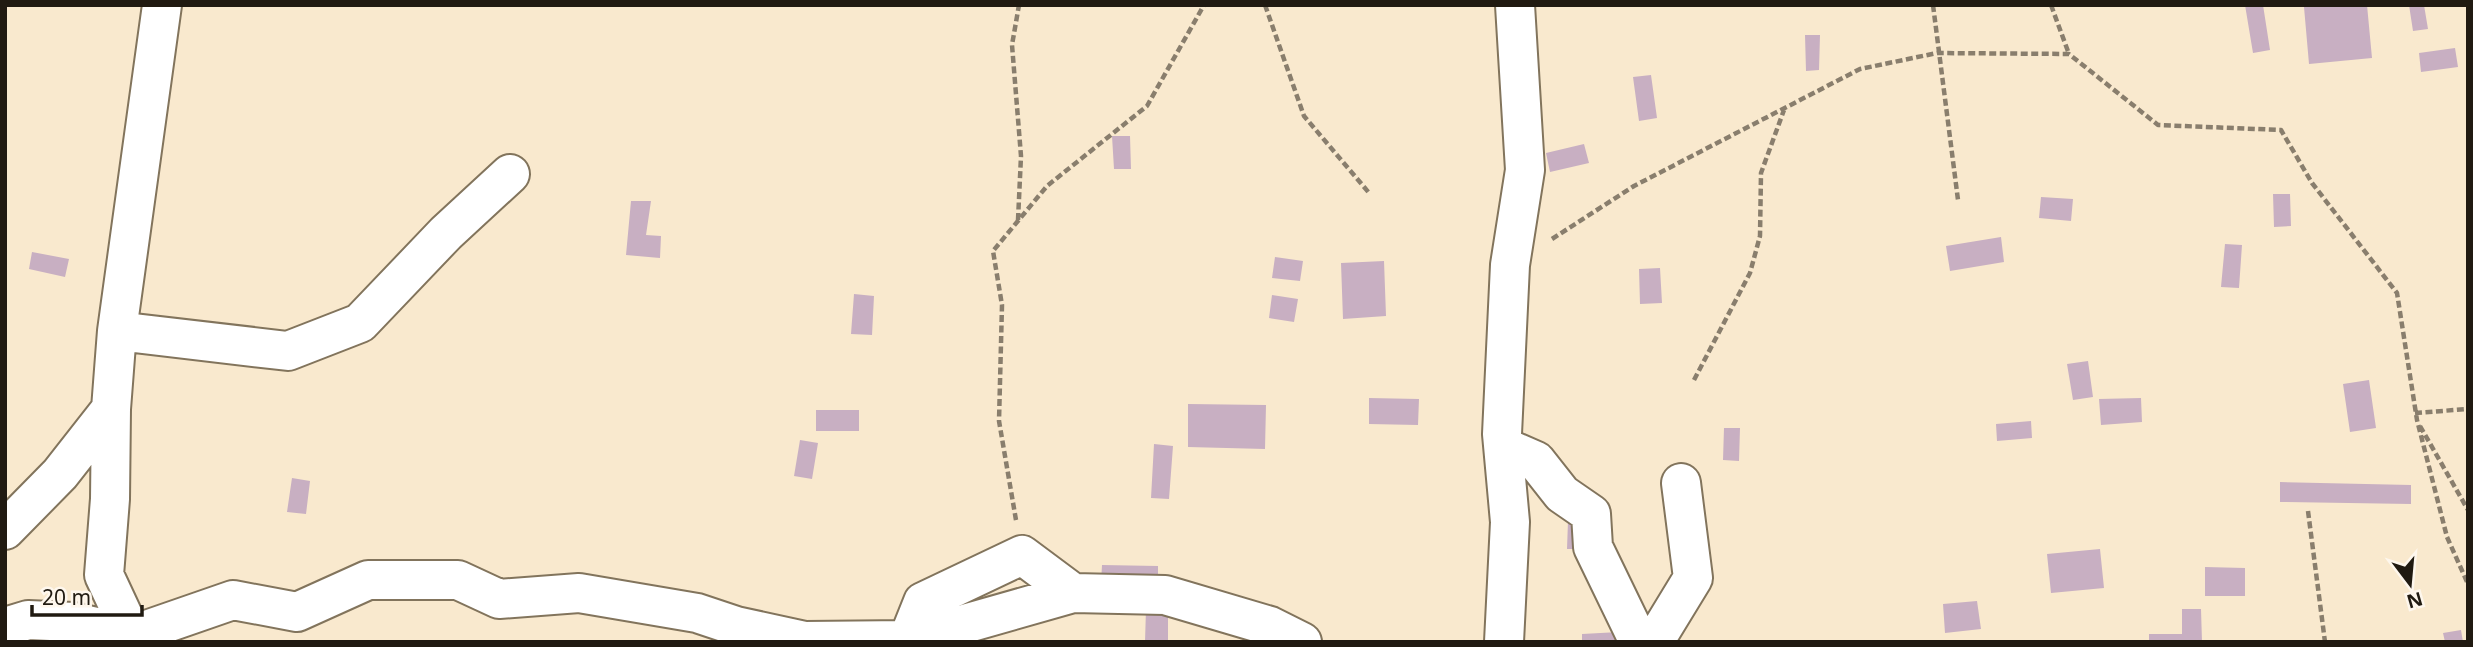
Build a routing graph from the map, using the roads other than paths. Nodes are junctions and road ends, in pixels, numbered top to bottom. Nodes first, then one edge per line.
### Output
1 (162, 5) edge
2 (1515, 5) edge
3 (510, 174) dead end
4 (117, 331) junction
5 (111, 409) junction
6 (1504, 447) junction
7 (1681, 483) dead end
8 (5, 530) edge
9 (1073, 593) junction
10 (5, 627) edge
11 (1653, 635) edge
12 (132, 638) edge
13 (907, 641) edge
14 (1302, 642) edge
15 (1504, 642) edge

1 - 4 street
2 - 6 street
3 - 4 street
4 - 5 street
5 - 8 street
5 - 12 street
6 - 11 street
6 - 15 street
7 - 11 street
9 - 13 street
9 - 13 street
9 - 14 street
10 - 12 street
12 - 13 street

